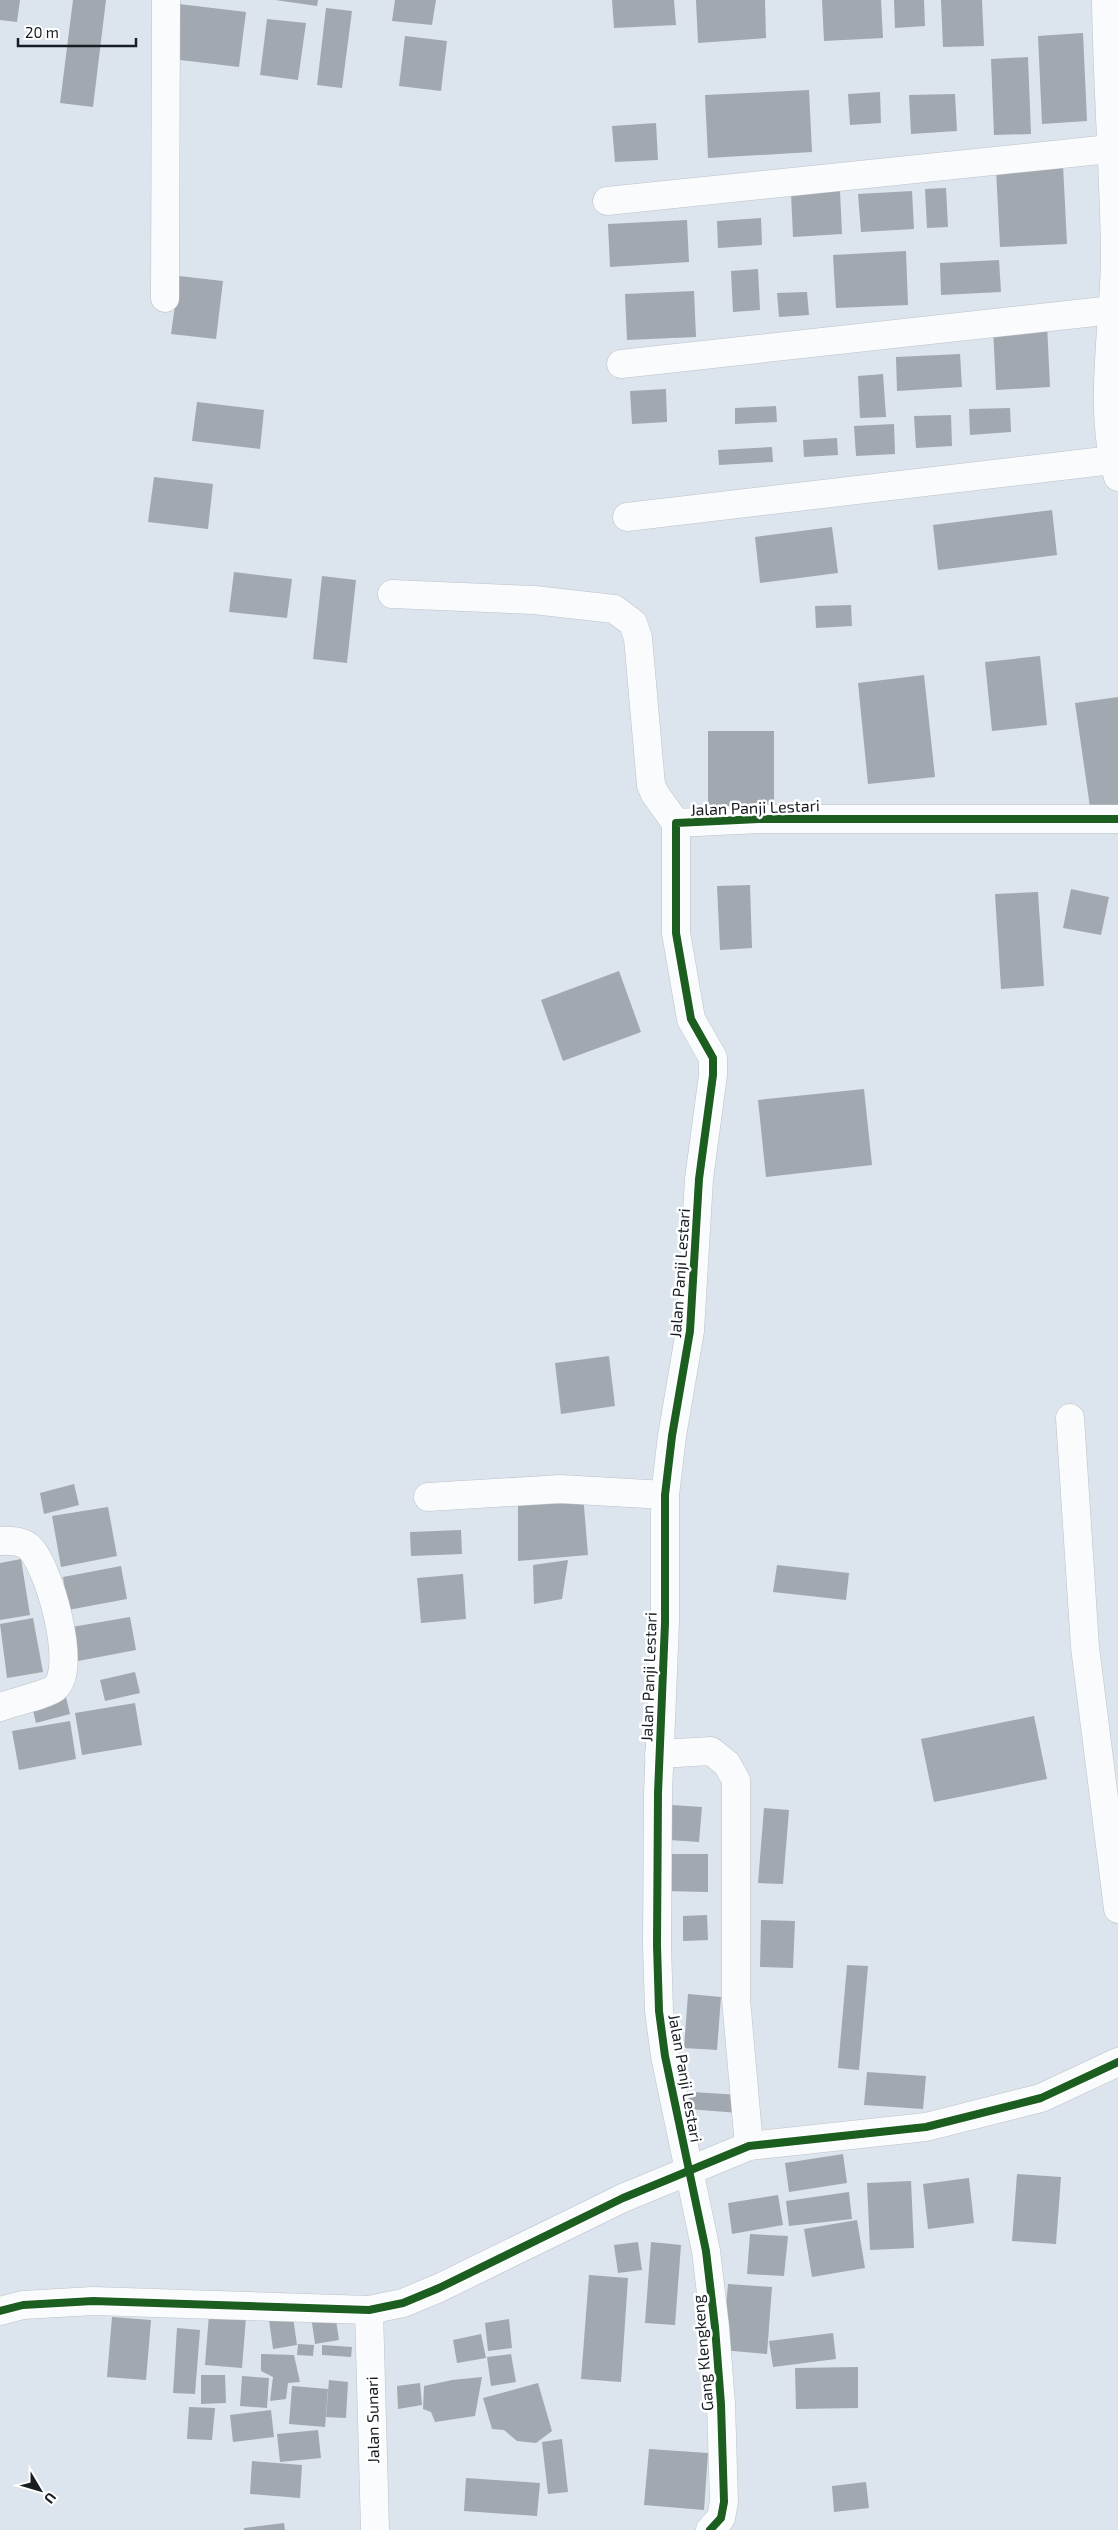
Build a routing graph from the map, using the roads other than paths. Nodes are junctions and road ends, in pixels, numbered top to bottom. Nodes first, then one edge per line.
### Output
1 (166, 0) edge
2 (1106, 0) edge
3 (1110, 149) junction
4 (608, 201) dead end
5 (165, 298) dead end
6 (1113, 310) junction
7 (621, 364) dead end
8 (1115, 469) edge
9 (627, 517) dead end
10 (392, 594) dead end
11 (1118, 818) edge
12 (676, 823) junction
13 (1070, 1418) dead end
14 (665, 1495) junction
15 (428, 1497) dead end
16 (0, 1541) edge
17 (0, 1707) edge
18 (659, 1754) junction
19 (1118, 1909) edge
20 (1118, 2062) edge
21 (749, 2146) junction
22 (690, 2172) junction
23 (369, 2310) junction
24 (0, 2311) edge
25 (375, 2530) edge
26 (710, 2530) edge

1 - 5 street
2 - 3 street
3 - 4 street
3 - 6 street
6 - 7 street
6 - 8 street
8 - 9 street
10 - 12 street
11 - 12 street, Jalan Panji Lestari
12 - 14 street, Jalan Panji Lestari
13 - 19 street
14 - 15 street
14 - 18 street, Jalan Panji Lestari
16 - 17 street
18 - 21 street
18 - 22 street, Jalan Panji Lestari
20 - 21 street
21 - 22 street
22 - 23 street
22 - 26 street, Gang Klengkeng
23 - 24 street
23 - 25 street, Jalan Sunari

